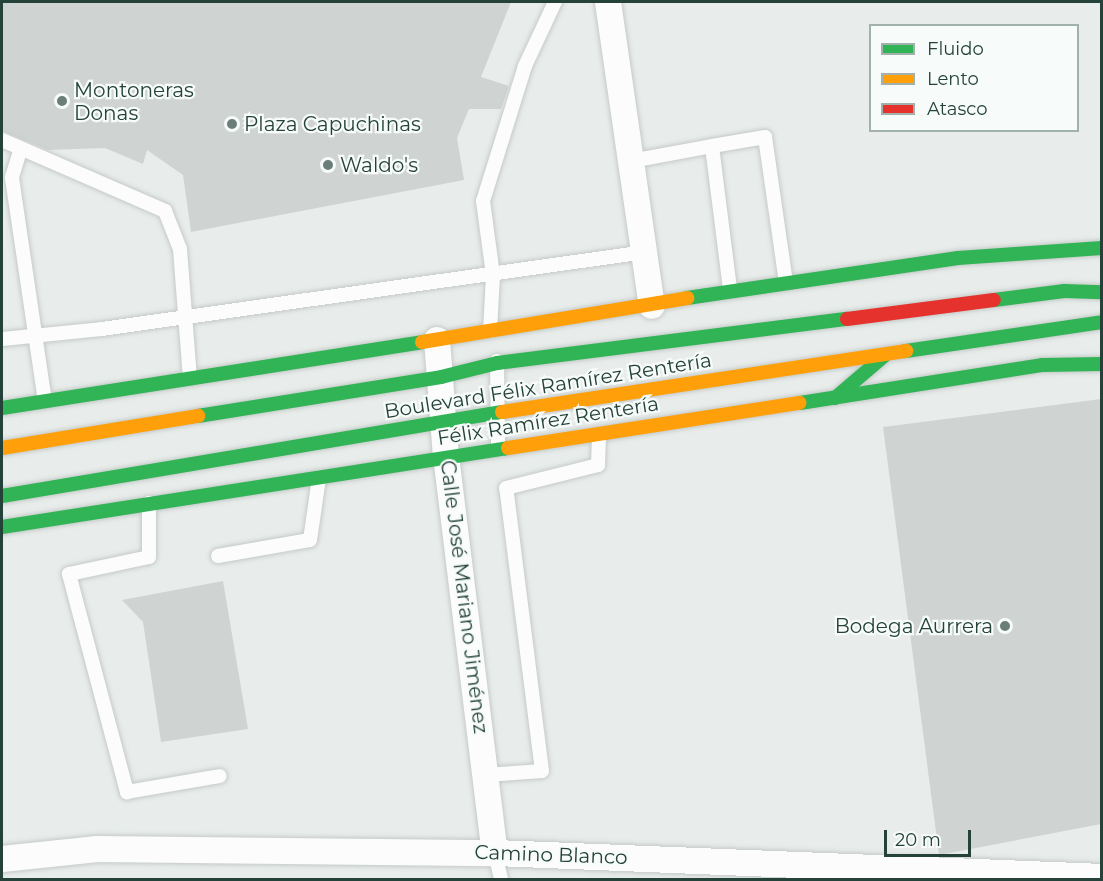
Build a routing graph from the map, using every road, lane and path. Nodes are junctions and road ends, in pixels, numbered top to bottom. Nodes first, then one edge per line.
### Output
1 (555, 2) edge
2 (608, 2) edge
3 (2, 140) edge
4 (712, 146) junction
5 (20, 151) junction
6 (631, 161) junction
7 (1101, 248) edge
8 (645, 252) junction
9 (493, 275) junction
10 (786, 282) junction
11 (730, 290) junction
12 (1101, 292) edge
13 (652, 306) junction
14 (184, 318) junction
15 (1101, 322) edge
16 (490, 332) junction
17 (35, 334) junction
18 (2, 339) edge
19 (437, 340) junction
20 (884, 356) junction
21 (497, 363) junction
22 (1101, 364) edge
23 (441, 377) junction
24 (190, 379) junction
25 (836, 398) junction
26 (45, 401) junction
27 (2, 408) edge
28 (497, 412) junction
29 (444, 421) junction
30 (598, 433) junction
31 (2, 448) edge
32 (498, 449) junction
33 (446, 456) junction
34 (319, 476) junction
35 (2, 496) edge
36 (149, 501) junction
37 (2, 527) edge
38 (218, 556) dead end
39 (486, 775) junction
40 (220, 776) dead end
41 (495, 853) junction
42 (2, 859) edge
43 (889, 873) edge
44 (1101, 877) edge
45 (501, 879) edge

1 - 9 lane
2 - 6 street
3 - 5 lane
4 - 6 lane
4 - 10 lane
4 - 11 lane
5 - 14 lane
5 - 17 lane
6 - 8 street
7 - 10 main road
8 - 9 lane
8 - 13 street
9 - 14 lane
9 - 16 lane
10 - 11 main road
11 - 13 main road
12 - 21 main road, Boulevard Félix Ramírez Rentería
13 - 16 main road
14 - 17 lane
14 - 24 lane
15 - 20 main road, Boulevard Félix Ramírez Rentería
16 - 19 main road
16 - 21 lane
17 - 18 lane
17 - 26 lane
19 - 23 street, Calle José Mariano Jiménez
19 - 24 main road
20 - 25 main road
20 - 28 main road, Boulevard Félix Ramírez Rentería
21 - 23 main road, Boulevard Félix Ramírez Rentería
21 - 28 lane
22 - 25 main road, Félix Ramírez Rentería
23 - 29 street, Calle José Mariano Jiménez
23 - 31 main road, Boulevard Félix Ramírez Rentería
24 - 26 main road
25 - 30 main road, Félix Ramírez Rentería
26 - 27 main road
28 - 29 main road, Boulevard Félix Ramírez Rentería
28 - 32 lane
29 - 33 street, Calle José Mariano Jiménez
29 - 35 main road, Boulevard Félix Ramírez Rentería
30 - 32 main road, Félix Ramírez Rentería
30 - 39 lane
32 - 33 main road, Félix Ramírez Rentería
33 - 34 main road, Félix Ramírez Rentería
33 - 39 street, Calle José Mariano Jiménez
34 - 36 main road, Félix Ramírez Rentería
34 - 38 lane
36 - 37 main road, Félix Ramírez Rentería
36 - 40 lane
39 - 41 street, Calle José Mariano Jiménez
41 - 42 street, Camino Blanco
41 - 43 street, Camino Blanco
41 - 45 lane
43 - 44 street, Camino Blanco

